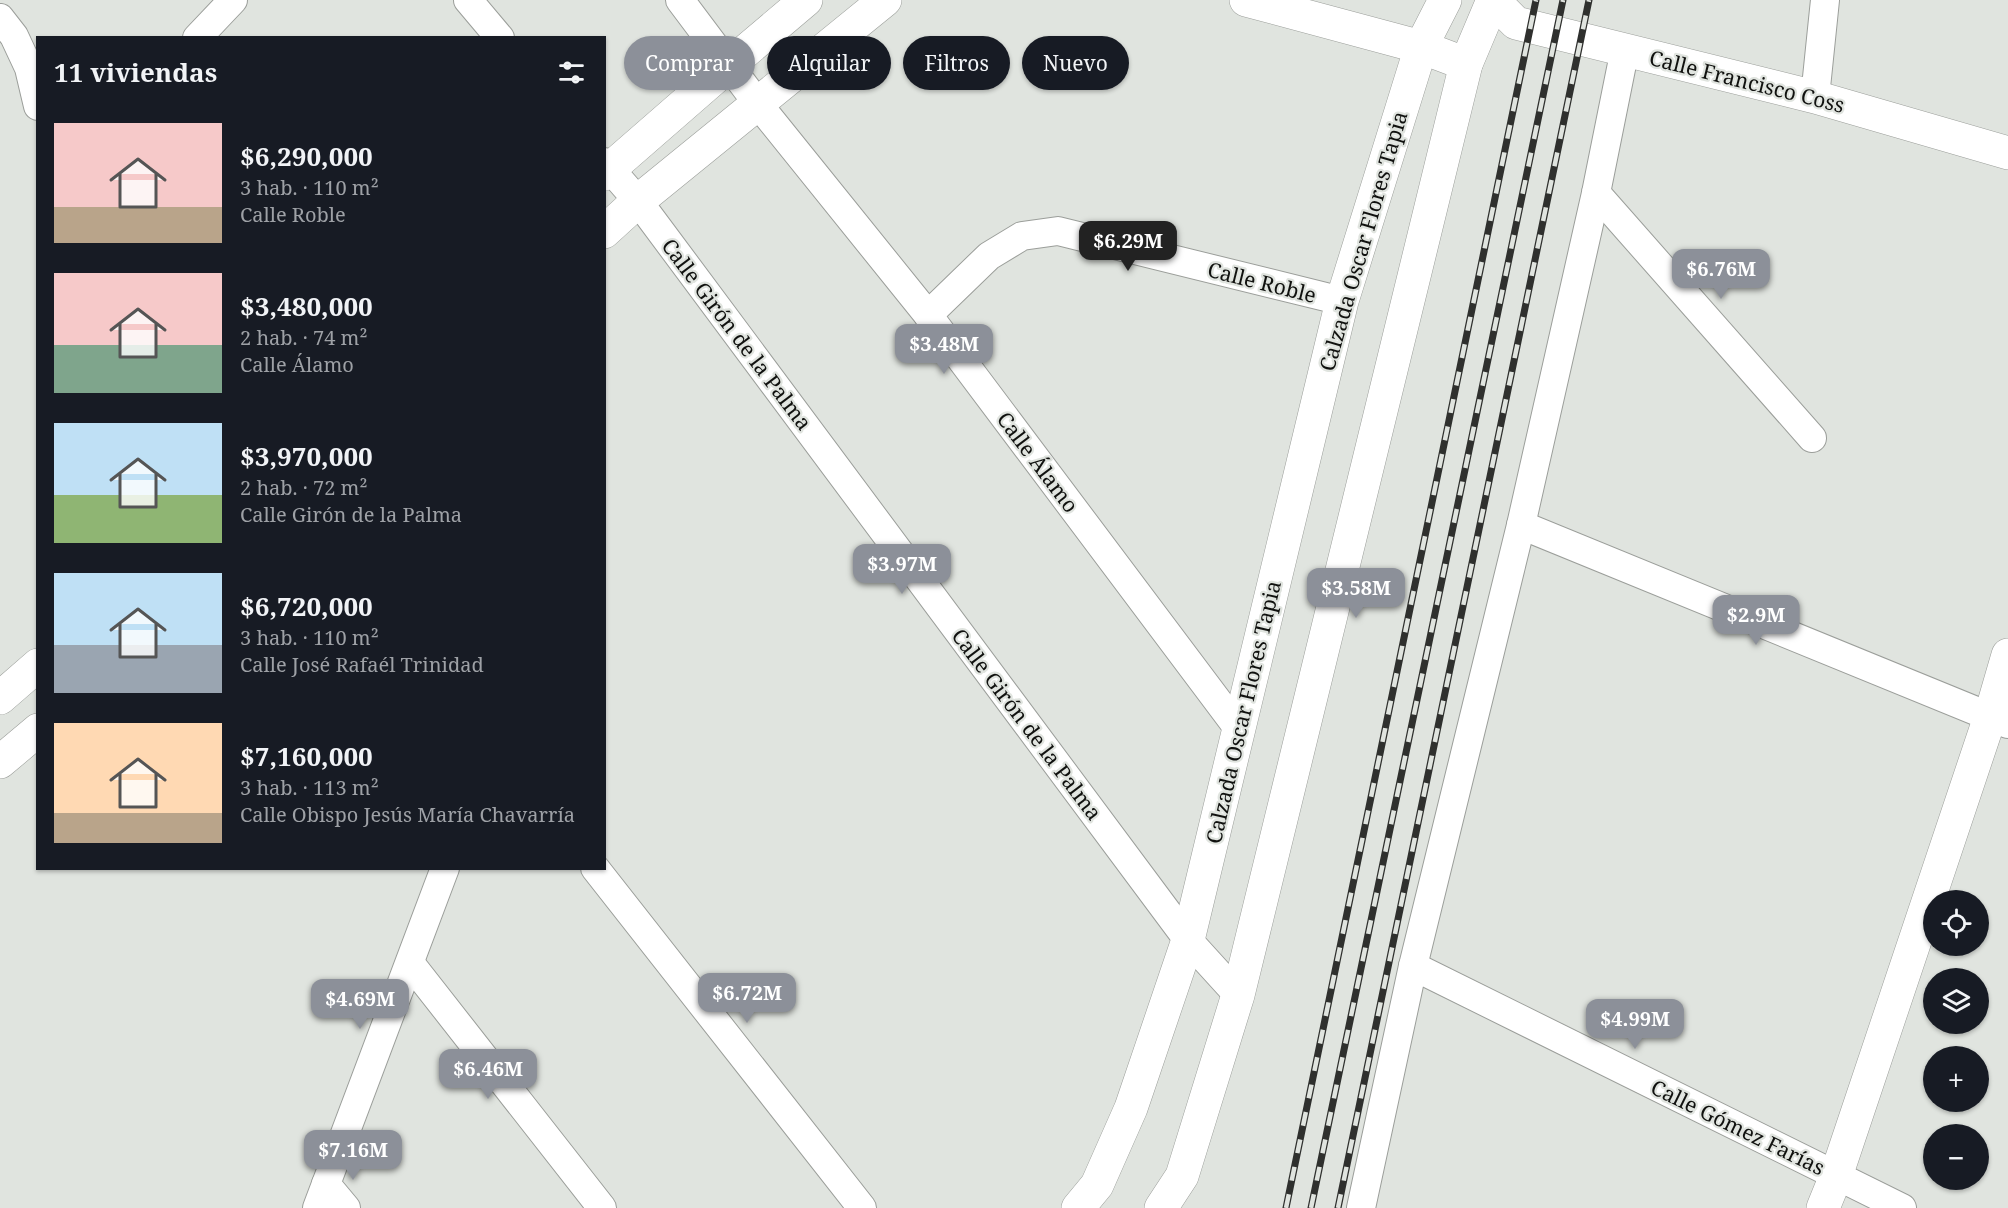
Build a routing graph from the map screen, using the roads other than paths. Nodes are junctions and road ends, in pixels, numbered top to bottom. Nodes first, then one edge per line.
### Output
1 (233, 0) edge
2 (468, 0) edge
3 (680, 0) edge
4 (806, 0) edge
5 (885, 0) edge
6 (1246, 0) edge
7 (1825, 0) edge
8 (1440, 1) edge
9 (1488, 11) edge
10 (0, 18) edge
11 (199, 36) edge
12 (498, 36) edge
13 (706, 36) edge
14 (755, 43) edge
15 (1421, 47) junction
16 (1625, 50) junction
17 (1466, 64) junction
18 (699, 90) edge
19 (747, 90) edge
20 (1815, 97) junction
21 (36, 98) edge
22 (758, 104) junction
23 (2008, 153) edge
24 (606, 168) edge
25 (1596, 193) junction
26 (638, 201) junction
27 (606, 230) edge
28 (1342, 301) junction
29 (928, 315) junction
30 (1812, 438) dead end
31 (1521, 525) junction
32 (2008, 655) edge
33 (36, 667) edge
34 (0, 698) edge
35 (1999, 720) edge
36 (1238, 728) junction
37 (36, 732) edge
38 (0, 762) edge
39 (444, 870) edge
40 (597, 870) edge
41 (1188, 940) junction
42 (410, 963) junction
43 (1413, 966) junction
44 (1238, 995) junction
45 (1836, 1176) junction
46 (321, 1196) edge
47 (346, 1208) edge
48 (602, 1208) edge
49 (862, 1208) edge
50 (1078, 1208) edge
51 (1161, 1208) edge
52 (1361, 1208) edge
53 (1823, 1208) edge
54 (1902, 1208) edge

1 - 11 street
2 - 12 street
3 - 13 street, Calle Álamo
4 - 14 street
5 - 22 street
6 - 15 street
7 - 20 street
8 - 9 street, Calle Francisco Coss
8 - 15 street, Calzada Oscar Flores Tapia
9 - 16 street, Calle Francisco Coss
9 - 17 street
10 - 21 street
15 - 17 street
15 - 28 street, Calzada Oscar Flores Tapia
16 - 20 street, Calle Francisco Coss
16 - 25 street
17 - 44 street
18 - 24 street
19 - 22 street, Calle Álamo
20 - 23 street, Calle Francisco Coss
22 - 26 street
22 - 29 street, Calle Álamo
24 - 26 street, Calle Girón de la Palma
25 - 30 street
25 - 31 street
26 - 27 street
26 - 41 street, Calle Girón de la Palma
28 - 29 street, Calle Roble
28 - 36 street, Calzada Oscar Flores Tapia
29 - 36 street, Calle Álamo
31 - 35 street
31 - 43 street
32 - 35 street
33 - 34 street
35 - 45 street
36 - 41 street, Calzada Oscar Flores Tapia
37 - 38 street
39 - 42 street
40 - 49 street
41 - 44 street, Calle Girón de la Palma
41 - 50 street, Calzada Oscar Flores Tapia
42 - 46 street
42 - 48 street
43 - 45 street, Calle Gómez Farías
43 - 52 street
44 - 51 street
45 - 53 street
45 - 54 street, Calle Gómez Farías
46 - 47 street

